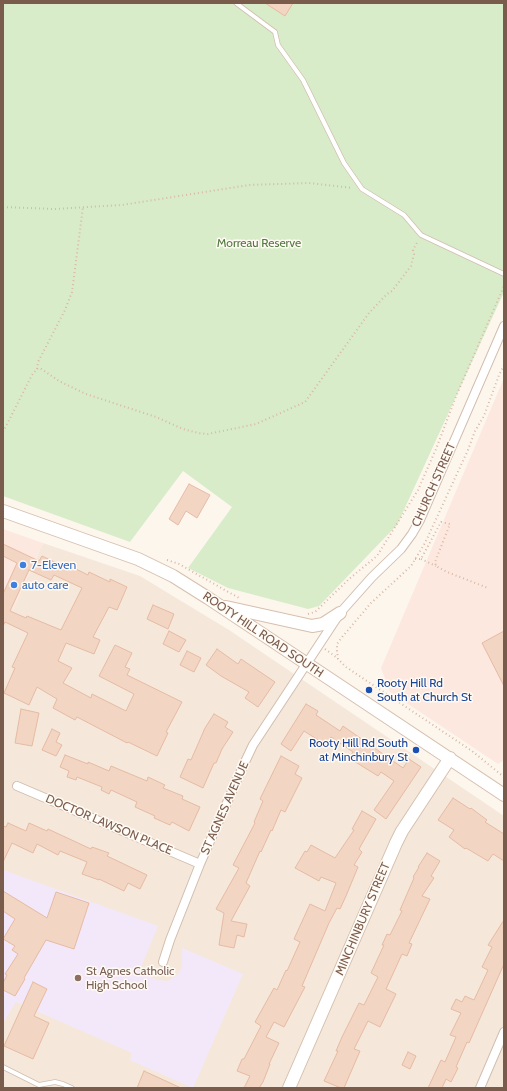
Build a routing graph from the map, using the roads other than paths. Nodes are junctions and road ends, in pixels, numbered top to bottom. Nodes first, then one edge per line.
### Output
1 (236, 3) edge
2 (504, 274) edge
3 (504, 326) edge
4 (3, 511) edge
5 (219, 605) junction
6 (340, 613) junction
7 (306, 664) junction
8 (450, 758) junction
9 (17, 786) dead end
10 (503, 792) edge
11 (200, 864) junction
12 (162, 962) dead end
13 (504, 1032) edge
14 (3, 1067) edge
15 (72, 1088) edge
16 (289, 1088) edge
17 (480, 1088) edge

1 - 2 lane
3 - 6 street, CHURCH STREET
4 - 5 main road, ROOTY HILL ROAD SOUTH
5 - 6 main road
5 - 7 main road, ROOTY HILL ROAD SOUTH
6 - 7 street, CHURCH STREET
7 - 8 main road, ROOTY HILL ROAD SOUTH
7 - 11 street, ST AGNES AVENUE
8 - 10 main road, ROOTY HILL ROAD SOUTH
8 - 16 main road, MINCHINBURY STREET
9 - 11 street, DOCTOR LAWSON PLACE
11 - 12 street, ST AGNES AVENUE
13 - 17 street
14 - 15 lane

